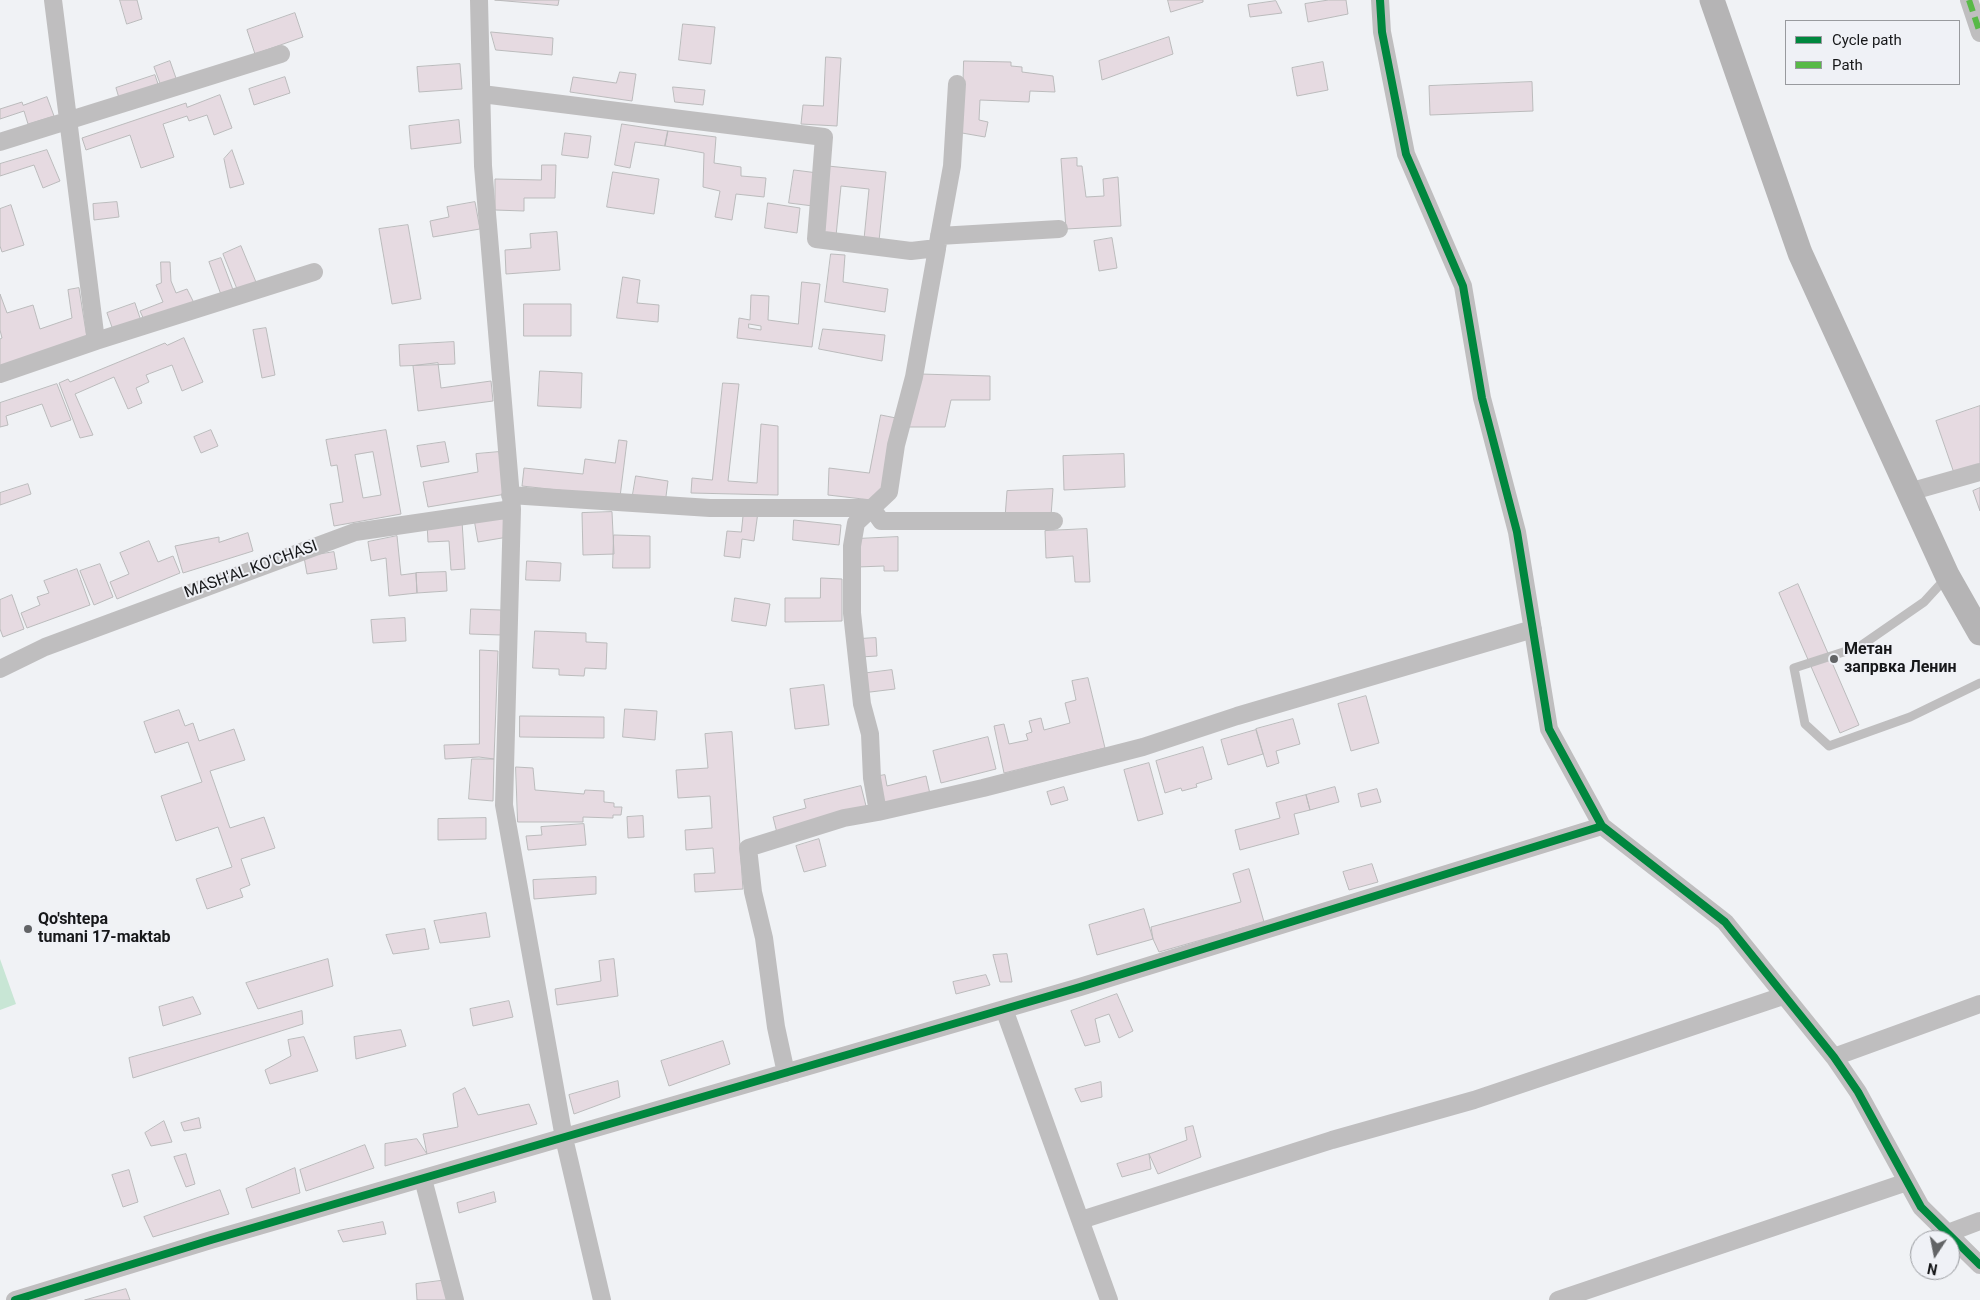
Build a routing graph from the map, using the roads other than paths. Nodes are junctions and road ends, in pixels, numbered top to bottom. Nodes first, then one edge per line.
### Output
1 (53, 0) edge
2 (479, 0) edge
3 (1380, 0) edge
4 (1712, 0) edge
5 (1969, 0) edge
6 (1980, 32) edge
7 (281, 54) dead end
8 (957, 84) dead end
9 (482, 94) junction
10 (68, 121) junction
11 (0, 142) edge
12 (1059, 229) dead end
13 (938, 243) junction
14 (314, 272) dead end
15 (96, 341) junction
16 (0, 374) edge
17 (1980, 472) edge
18 (1910, 492) junction
19 (511, 502) junction
20 (872, 508) junction
21 (1054, 521) dead end
22 (1948, 576) junction
23 (1533, 630) junction
24 (1980, 634) edge
25 (0, 669) edge
26 (1980, 683) edge
27 (878, 812) junction
28 (1602, 826) junction
29 (1783, 996) junction
30 (1980, 1004) edge
31 (1004, 1009) junction
32 (1834, 1057) junction
33 (786, 1073) junction
34 (564, 1138) junction
35 (423, 1179) junction
36 (1907, 1182) junction
37 (1080, 1220) junction
38 (1980, 1221) edge
39 (1945, 1230) edge
40 (1956, 1230) edge
41 (1960, 1245) edge
42 (1980, 1265) edge
43 (15, 1300) edge
44 (455, 1300) edge
45 (602, 1300) edge
46 (1110, 1300) edge
47 (1558, 1300) edge

1 - 10 street
2 - 9 street
3 - 23 street
4 - 18 main road
5 - 6 street
7 - 10 street
8 - 13 street
9 - 13 street
9 - 19 street
10 - 11 street
10 - 15 street
12 - 13 street
13 - 20 street
14 - 15 street
15 - 16 street
17 - 18 street
18 - 22 main road
19 - 20 street, MASH'AL KO'CHASI
19 - 25 street, MASH'AL KO'CHASI
19 - 34 street
20 - 21 street
20 - 27 street
22 - 24 main road
22 - 26 lane
23 - 27 street
23 - 28 street
27 - 33 street
28 - 29 street
28 - 31 street
29 - 32 street
29 - 37 street
30 - 32 street
31 - 33 street
31 - 37 street
32 - 36 street
33 - 34 street
34 - 35 street
34 - 45 street
35 - 43 street
35 - 44 street
36 - 39 street
36 - 47 street
37 - 46 street
38 - 40 street
41 - 42 street

